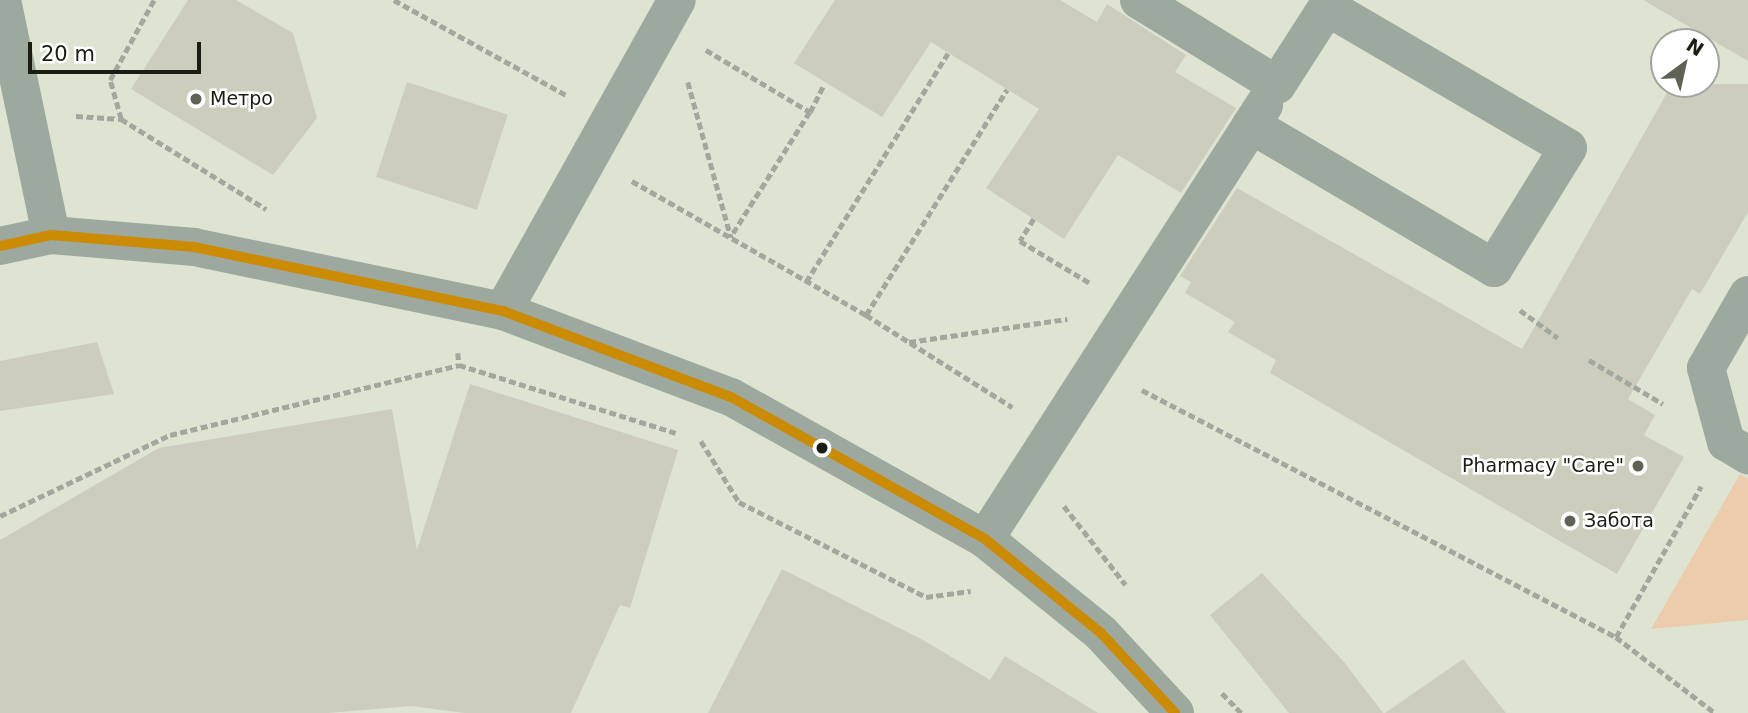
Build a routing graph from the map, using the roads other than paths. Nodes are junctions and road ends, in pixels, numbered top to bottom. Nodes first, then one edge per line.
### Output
1 (2, 0) edge
2 (1139, 0) edge
3 (1329, 3) edge
4 (672, 17) edge
5 (1278, 85) junction
6 (1251, 125) junction
7 (19, 130) edge
8 (51, 235) junction
9 (0, 246) edge
10 (1748, 295) edge
11 (503, 311) junction
12 (1737, 449) edge
13 (985, 539) junction
14 (1175, 713) edge

1 - 7 street
2 - 5 street
3 - 5 street
3 - 6 street
4 - 11 street
5 - 6 street
6 - 13 street
7 - 8 street
8 - 9 street
8 - 11 street
10 - 12 street
11 - 13 street
13 - 14 street

